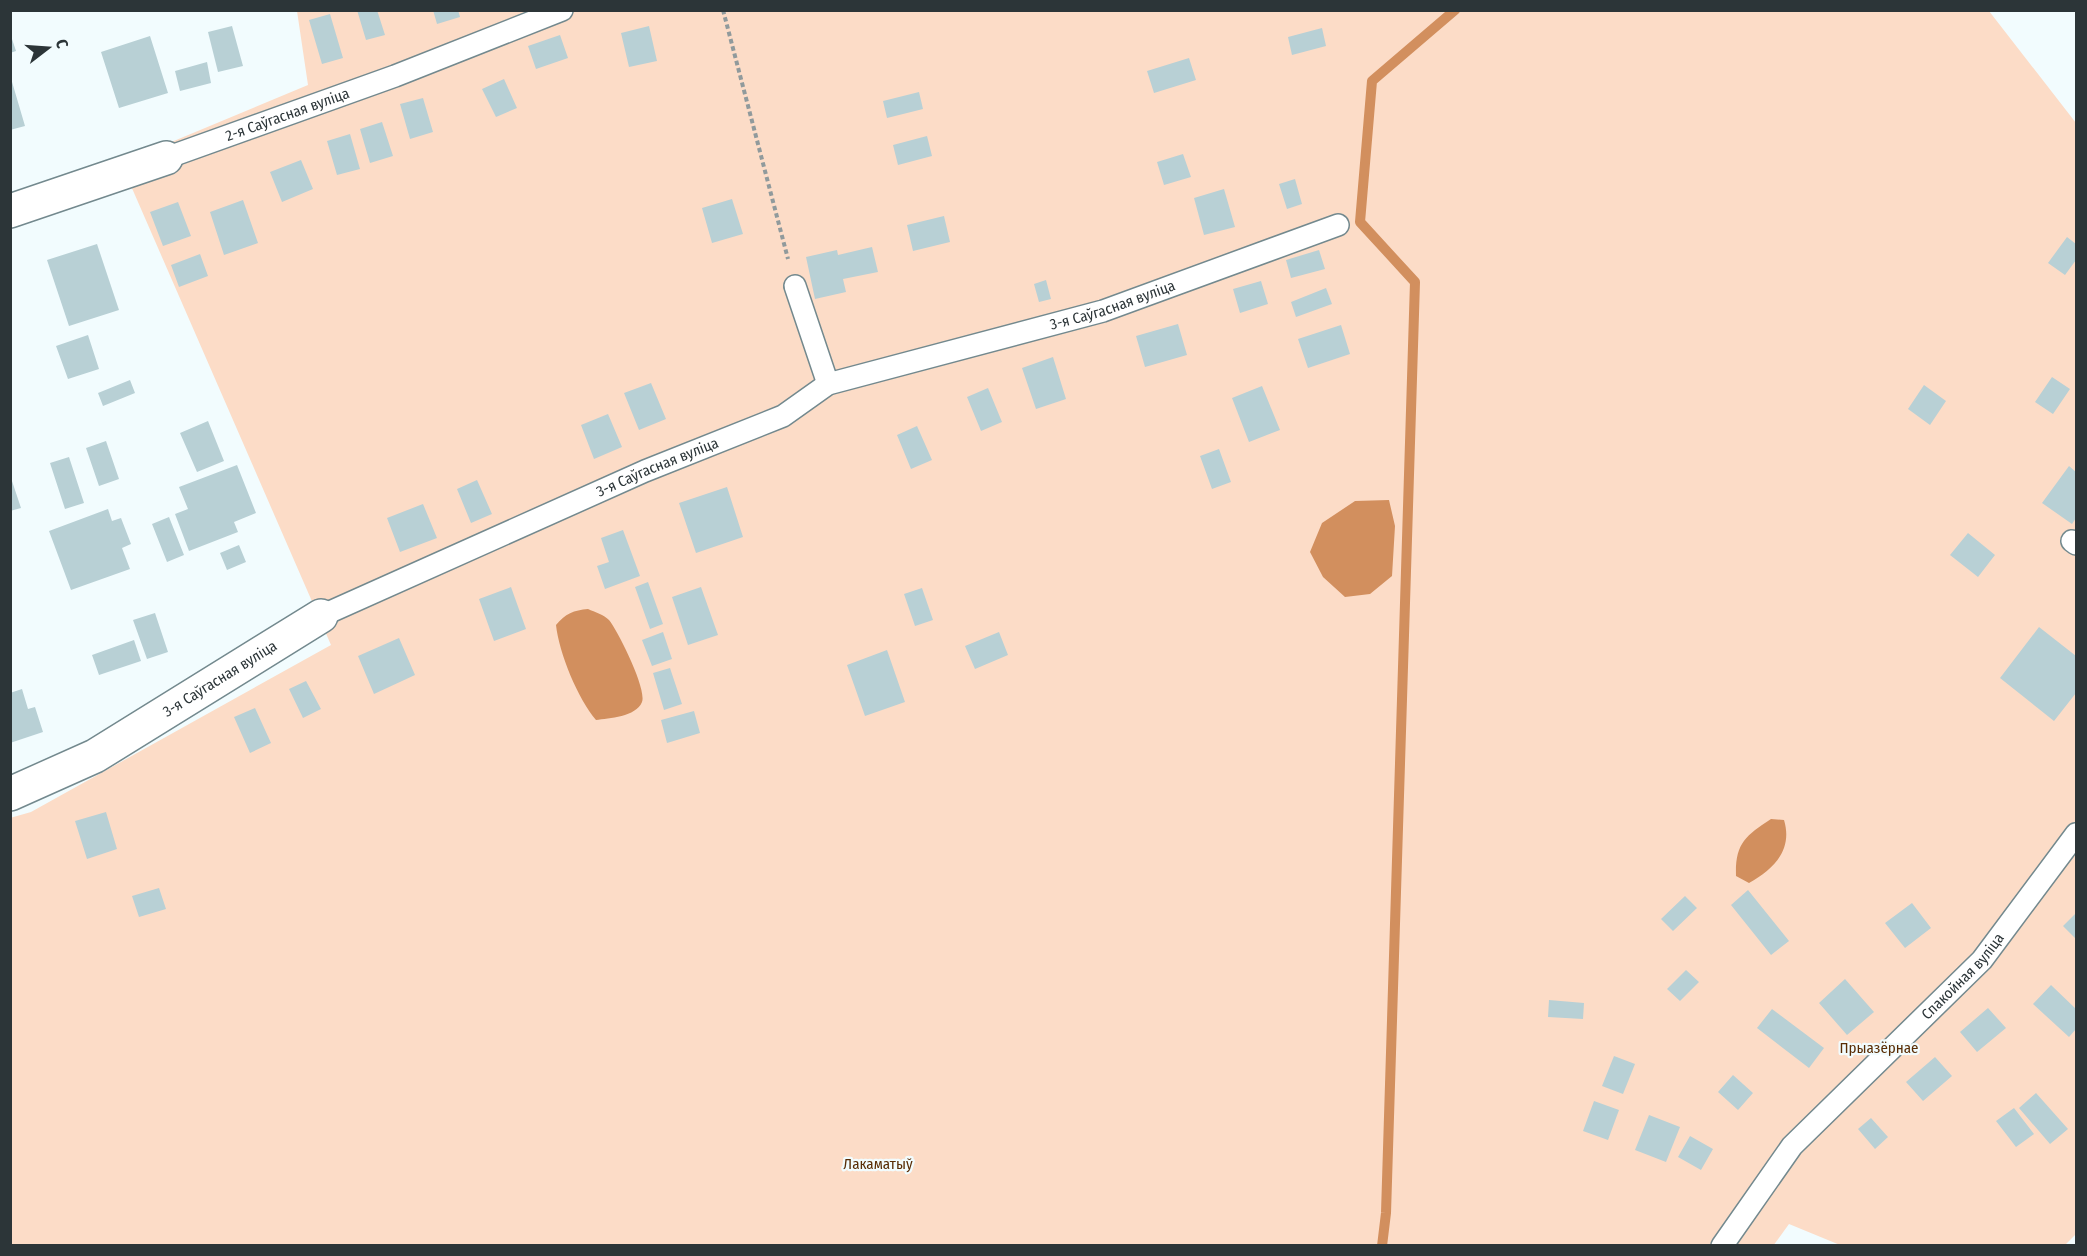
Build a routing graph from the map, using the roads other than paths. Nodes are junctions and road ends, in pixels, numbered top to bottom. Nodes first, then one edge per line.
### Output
1 (562, 10) edge
2 (166, 158) joint
3 (10, 211) edge
4 (1338, 225) dead end
5 (795, 286) road end
6 (828, 384) junction
7 (321, 616) joint
8 (10, 794) edge
9 (2076, 834) edge
10 (1722, 1245) edge

1 - 2 lane, 2-я Саўгасная вуліца
2 - 3 street, 2-я Саўгасная вуліца
4 - 6 lane, 3-я Саўгасная вуліца
5 - 6 lane
6 - 7 lane, 3-я Саўгасная вуліца
7 - 8 street, 3-я Саўгасная вуліца
9 - 10 lane, Спакойная вуліца

